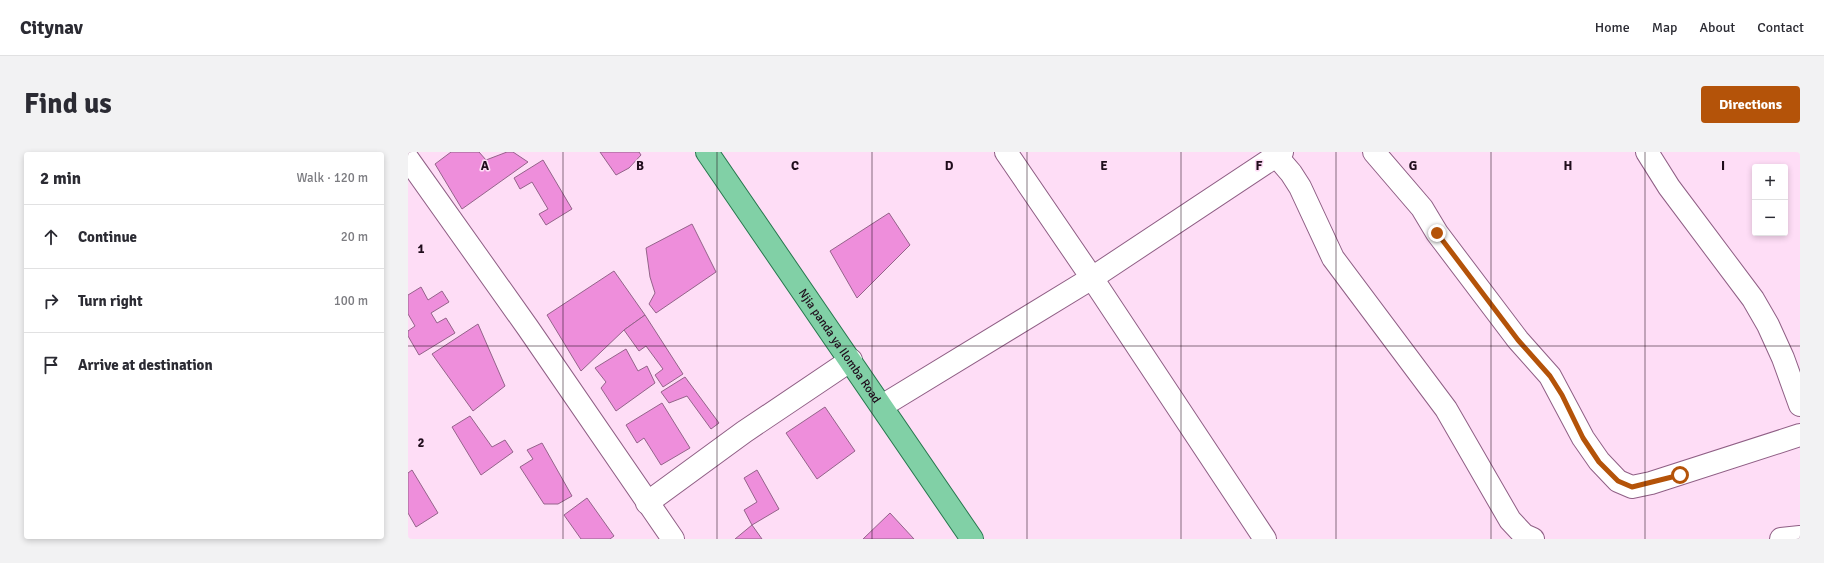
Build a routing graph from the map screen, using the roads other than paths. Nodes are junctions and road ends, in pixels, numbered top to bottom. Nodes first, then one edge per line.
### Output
1 (707, 152) edge
2 (1006, 152) edge
3 (1374, 152) edge
4 (1647, 152) edge
5 (1277, 153) edge
6 (408, 159) edge
7 (1092, 278) junction
8 (851, 360) junction
9 (1800, 405) edge
10 (882, 406) junction
11 (1800, 434) edge
12 (647, 503) junction
13 (1800, 537) edge
14 (673, 539) edge
15 (972, 539) edge
16 (1265, 539) edge
17 (1534, 539) edge
18 (1781, 539) edge

1 - 8 main road, Njia panda ya Ilomba Road
2 - 7 street
3 - 11 street
4 - 9 street
5 - 7 street
5 - 17 street
6 - 12 street
7 - 10 street
7 - 16 street
8 - 10 main road, Njia panda ya Ilomba Road
8 - 12 street
10 - 15 main road, Njia panda ya Ilomba Road
12 - 14 street
13 - 18 street

